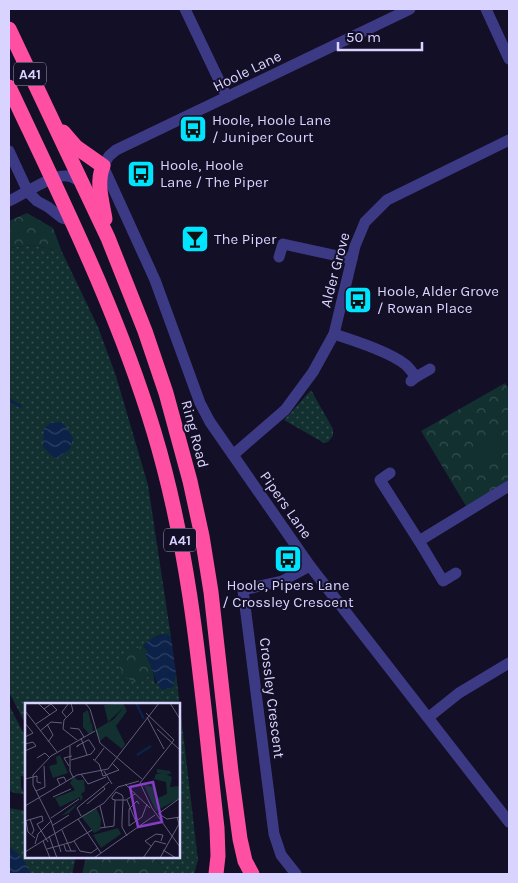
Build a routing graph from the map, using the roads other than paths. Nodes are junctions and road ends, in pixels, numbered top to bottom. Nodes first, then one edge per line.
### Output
1 (184, 9) edge
2 (410, 9) edge
3 (486, 9) edge
4 (9, 29) edge
5 (509, 59) edge
6 (9, 87) edge
7 (227, 97) junction
8 (52, 119) junction
9 (509, 140) edge
10 (9, 151) edge
11 (103, 166) junction
12 (52, 179) junction
13 (81, 182) junction
14 (28, 192) junction
15 (9, 202) edge
16 (73, 221) junction
17 (108, 238) junction
18 (278, 257) dead end
19 (352, 259) junction
20 (334, 334) junction
21 (430, 369) dead end
22 (233, 455) junction
23 (390, 473) dead end
24 (508, 490) edge
25 (419, 541) junction
26 (310, 566) junction
27 (456, 573) dead end
28 (509, 663) edge
29 (429, 717) junction
30 (509, 822) edge
31 (216, 874) edge
32 (252, 874) edge
33 (296, 874) edge

1 - 7 street
2 - 7 street, Hoole Lane
3 - 5 street
4 - 8 highway, Ring Road / A41
6 - 12 highway, A41
7 - 11 street, Hoole Lane
8 - 11 highway
8 - 13 highway, Ring Road / A41
9 - 19 street, Alder Grove
10 - 14 street
11 - 17 highway
11 - 22 street, Pipers Lane
12 - 13 street
12 - 14 street
12 - 16 highway, A41
13 - 17 highway, Ring Road / A41
14 - 15 street
14 - 16 street
16 - 31 highway, A41
17 - 32 highway, Ring Road / A41
18 - 19 street
19 - 20 street, Alder Grove
20 - 21 street
20 - 22 street, Alder Grove
22 - 26 street, Pipers Lane
23 - 25 street
24 - 25 street
25 - 27 street
26 - 29 street, Pipers Lane
26 - 33 street, Crossley Crescent
28 - 29 street
29 - 30 street, Pipers Lane

